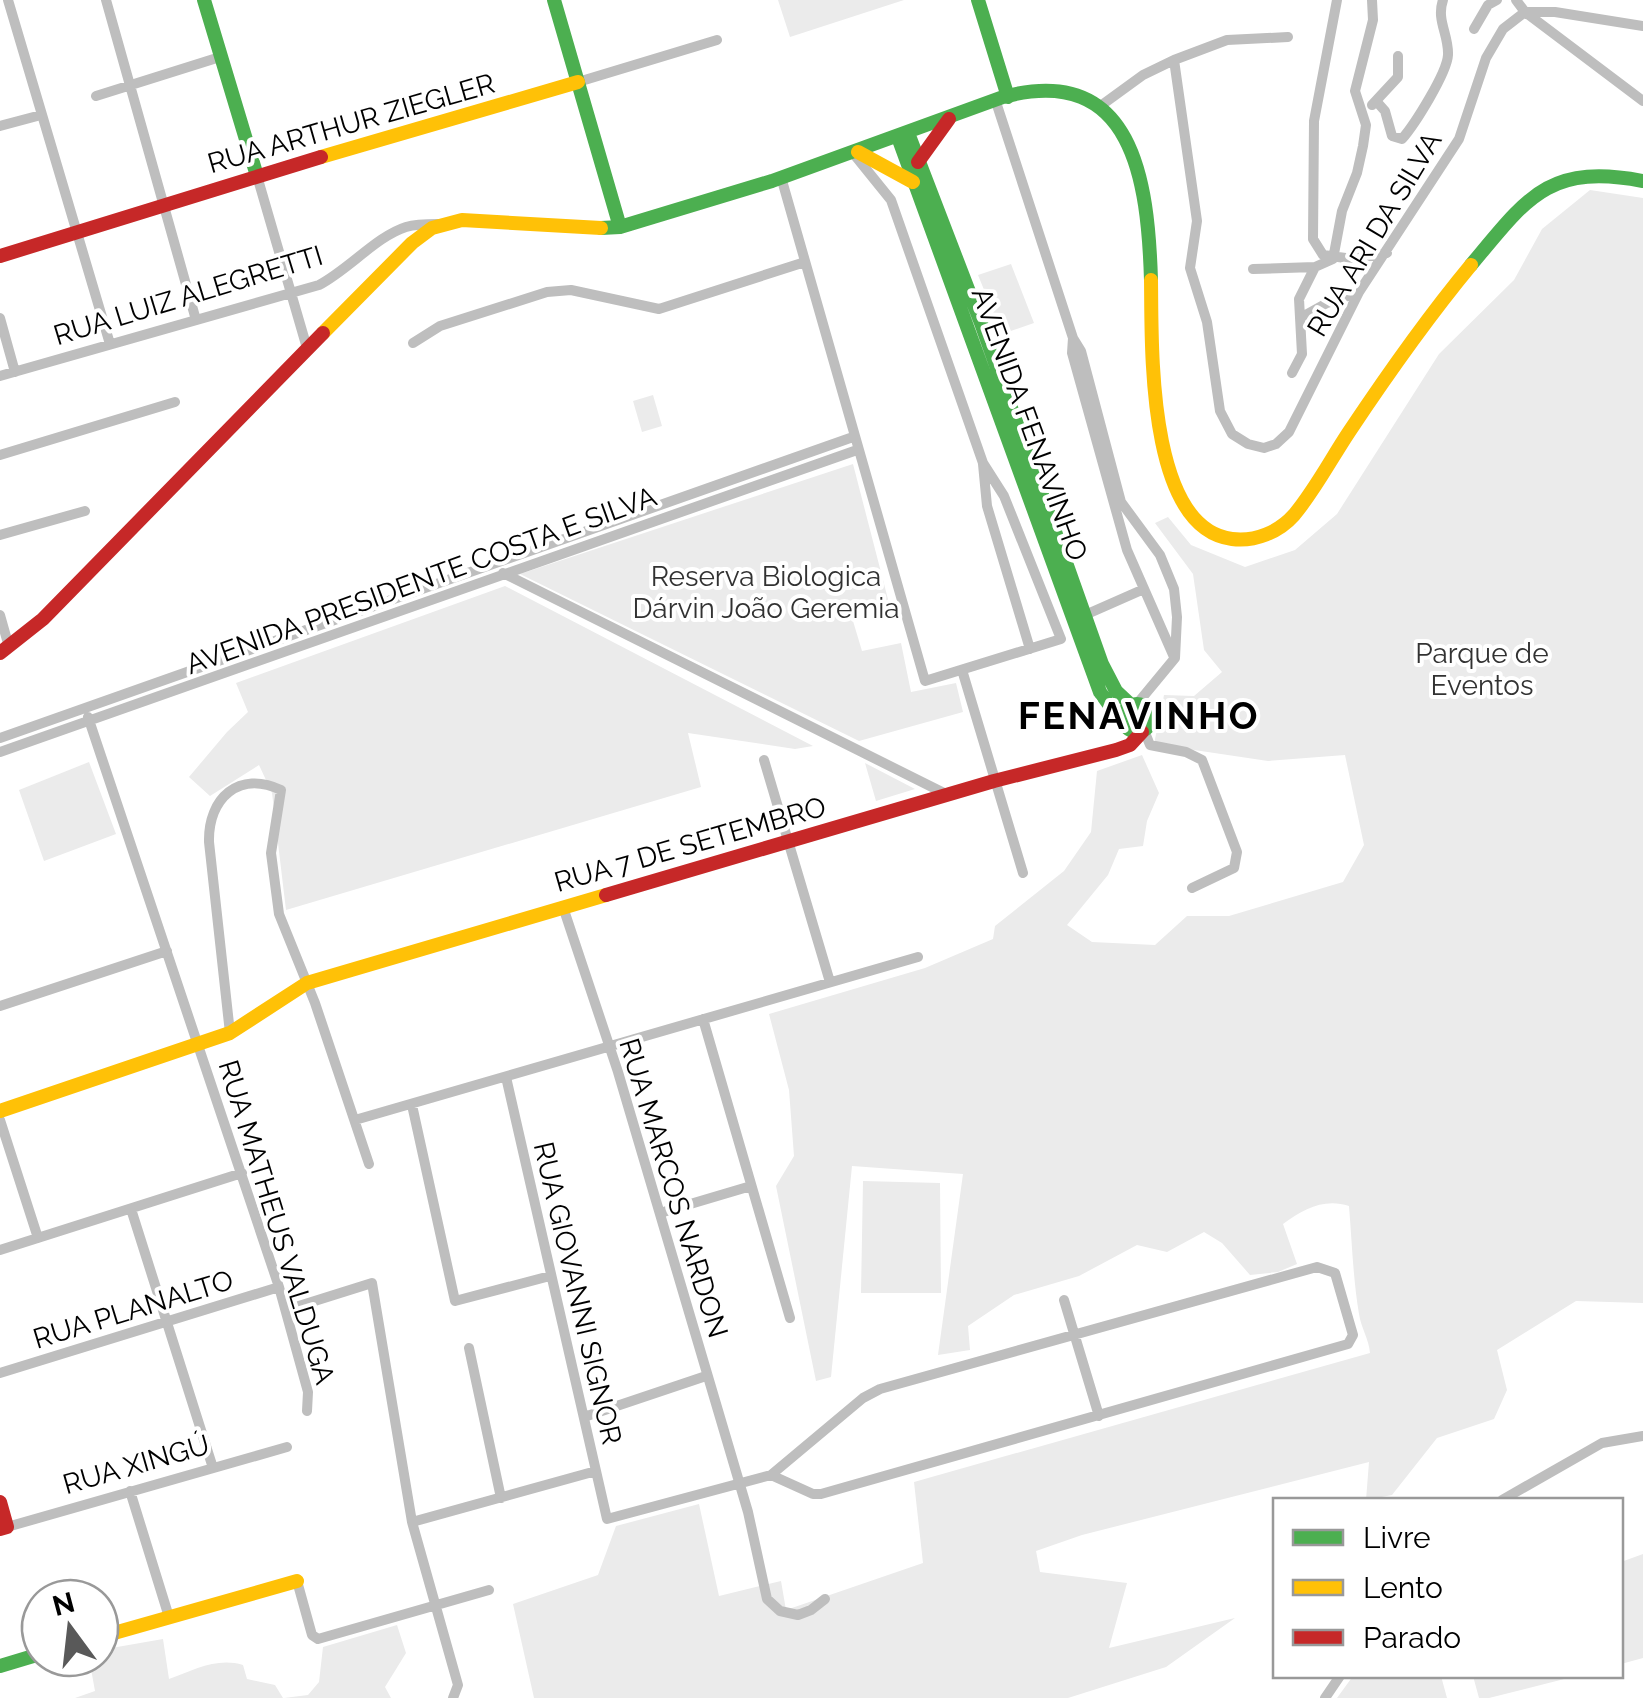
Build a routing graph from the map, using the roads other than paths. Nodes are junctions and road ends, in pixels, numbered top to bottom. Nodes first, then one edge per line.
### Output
1 (8, 0) edge
2 (106, 0) edge
3 (204, 0) edge
4 (554, 0) edge
5 (978, 0) edge
6 (1338, 0) edge
7 (1372, 0) edge
8 (1442, 0) edge
9 (1498, 0) edge
10 (1516, 0) edge
11 (1525, 12) junction
12 (1643, 26) edge
13 (1474, 30) dead end
14 (1288, 37) dead end
15 (717, 40) dead end
16 (220, 56) junction
17 (1398, 56) dead end
18 (1174, 60) junction
19 (578, 82) junction
20 (129, 85) junction
21 (96, 96) dead end
22 (1002, 100) junction
23 (1643, 101) edge
24 (1377, 102) junction
25 (1099, 107) junction
26 (1362, 110) junction
27 (41, 115) junction
28 (949, 119) junction
29 (0, 126) edge
30 (903, 135) junction
31 (856, 153) junction
32 (918, 162) junction
33 (257, 176) junction
34 (780, 177) junction
35 (1643, 181) edge
36 (912, 182) junction
37 (926, 199) junction
38 (162, 204) junction
39 (444, 224) junction
40 (620, 227) junction
41 (75, 232) junction
42 (382, 242) junction
43 (412, 242) junction
44 (1387, 253) junction
45 (0, 256) edge
46 (1333, 259) junction
47 (805, 262) junction
48 (1315, 268) junction
49 (1252, 269) dead end
50 (1359, 292) junction
51 (291, 293) junction
52 (0, 318) edge
53 (1300, 318) junction
54 (196, 320) junction
55 (1073, 338) junction
56 (413, 343) dead end
57 (110, 344) junction
58 (307, 348) junction
59 (15, 372) junction
60 (1292, 373) dead end
61 (0, 376) edge
62 (175, 402) dead end
63 (853, 436) junction
64 (857, 450) junction
65 (0, 455) edge
66 (982, 462) junction
67 (692, 493) junction
68 (697, 506) junction
69 (644, 510) junction
70 (85, 511) dead end
71 (1043, 514) junction
72 (649, 523) junction
73 (0, 535) edge
74 (490, 563) junction
75 (504, 574) junction
76 (1144, 589) junction
77 (1084, 614) junction
78 (0, 615) edge
79 (1088, 640) junction
80 (1030, 649) junction
81 (5, 650) edge
82 (240, 652) junction
83 (1174, 658) junction
84 (246, 666) junction
85 (962, 670) junction
86 (1134, 705) junction
87 (84, 707) junction
88 (90, 722) junction
89 (1125, 726) junction
90 (1143, 731) junction
91 (1, 746) edge
92 (1088, 757) junction
93 (764, 760) dead end
94 (994, 781) junction
95 (948, 795) junction
96 (787, 843) junction
97 (1024, 873) dead end
98 (1192, 888) dead end
99 (563, 907) junction
100 (167, 950) junction
101 (918, 956) dead end
102 (830, 982) junction
103 (307, 983) junction
104 (0, 1006) edge
105 (704, 1020) junction
106 (230, 1033) junction
107 (200, 1046) junction
108 (609, 1046) junction
109 (506, 1077) junction
110 (412, 1105) junction
111 (0, 1111) edge
112 (0, 1120) edge
113 (355, 1120) junction
114 (370, 1164) dead end
115 (242, 1173) junction
116 (752, 1186) junction
117 (131, 1209) junction
118 (660, 1213) junction
119 (38, 1238) junction
120 (0, 1250) edge
121 (550, 1276) junction
122 (279, 1287) junction
123 (1064, 1300) dead end
124 (286, 1310) junction
125 (790, 1318) dead end
126 (166, 1324) junction
127 (1074, 1334) junction
128 (469, 1348) dead end
129 (0, 1374) edge
130 (706, 1376) junction
131 (306, 1411) dead end
132 (1099, 1416) junction
133 (584, 1417) junction
134 (1643, 1436) edge
135 (287, 1448) dead end
136 (212, 1468) junction
137 (596, 1471) junction
138 (771, 1475) junction
139 (738, 1484) junction
140 (130, 1491) junction
141 (501, 1498) junction
142 (1506, 1498) edge
143 (0, 1502) edge
144 (412, 1522) junction
145 (4, 1528) edge
146 (297, 1581) joint
147 (489, 1590) dead end
148 (825, 1600) dead end
149 (434, 1607) junction
150 (169, 1617) junction
151 (120, 1631) edge
152 (454, 1698) edge

1 - 27 street
2 - 20 street
3 - 16 street
4 - 19 street
5 - 22 street
6 - 46 street
7 - 26 street
8 - 24 street
9 - 13 street
10 - 11 street
11 - 12 street
11 - 23 street
11 - 44 street, RUA ARI DA SILVA
14 - 18 street
15 - 19 street, RUA ARTHUR ZIEGLER
16 - 20 street
16 - 33 street
17 - 24 street
18 - 25 street
18 - 50 street, RUA ARI DA SILVA
19 - 33 street, RUA ARTHUR ZIEGLER
19 - 40 street
20 - 21 street
20 - 38 street
22 - 25 street
22 - 28 street
22 - 55 street
24 - 26 street
25 - 35 street
26 - 46 street
27 - 29 street
27 - 41 street
28 - 30 street
28 - 32 street
30 - 31 street
30 - 32 street, AVENIDA FENAVINHO
30 - 36 street, AVENIDA FENAVINHO
31 - 34 street
31 - 36 street
31 - 66 street
32 - 37 street, AVENIDA FENAVINHO
33 - 38 street, RUA ARTHUR ZIEGLER
33 - 51 street
34 - 40 street
34 - 47 street
36 - 37 street, AVENIDA FENAVINHO
37 - 71 street, AVENIDA FENAVINHO
38 - 41 street, RUA ARTHUR ZIEGLER
38 - 54 street
39 - 40 street
39 - 42 street, RUA LUIZ ALEGRETTI
39 - 43 street
41 - 45 street, RUA ARTHUR ZIEGLER
41 - 57 street
42 - 43 street
42 - 51 street, RUA LUIZ ALEGRETTI
43 - 58 street
44 - 46 street
44 - 50 street, RUA ARI DA SILVA
46 - 48 street
47 - 56 street
47 - 63 street
48 - 49 street
48 - 53 street
50 - 53 street
51 - 54 street, RUA LUIZ ALEGRETTI
51 - 58 street
52 - 59 street
53 - 60 street
54 - 57 street, RUA LUIZ ALEGRETTI
55 - 76 street
55 - 83 street
57 - 59 street, RUA LUIZ ALEGRETTI
58 - 81 street
59 - 61 street, RUA LUIZ ALEGRETTI
62 - 65 street
63 - 64 street
63 - 67 street, AVENIDA PRESIDENTE COSTA E SILVA
64 - 68 street, AVENIDA PRESIDENTE COSTA E SILVA
64 - 85 street
66 - 80 street
66 - 80 street
67 - 68 street
67 - 69 street, AVENIDA PRESIDENTE COSTA E SILVA
68 - 72 street, AVENIDA PRESIDENTE COSTA E SILVA
69 - 72 street
69 - 74 street, AVENIDA PRESIDENTE COSTA E SILVA
70 - 73 street
71 - 77 street, AVENIDA FENAVINHO
71 - 79 street, AVENIDA FENAVINHO
72 - 75 street, AVENIDA PRESIDENTE COSTA E SILVA
74 - 75 street
74 - 82 street, AVENIDA PRESIDENTE COSTA E SILVA
75 - 84 street, AVENIDA PRESIDENTE COSTA E SILVA
75 - 95 street
76 - 77 street
76 - 83 street
77 - 79 street, AVENIDA FENAVINHO
78 - 81 street
79 - 86 street, AVENIDA FENAVINHO
79 - 89 street, AVENIDA FENAVINHO
80 - 85 street
82 - 84 street
82 - 87 street, AVENIDA PRESIDENTE COSTA E SILVA
83 - 86 street
84 - 88 street, AVENIDA PRESIDENTE COSTA E SILVA
85 - 94 street
86 - 89 street
86 - 90 street
87 - 88 street, RUA MATHEUS VALDUGA
87 - 91 street, AVENIDA PRESIDENTE COSTA E SILVA
88 - 91 street, AVENIDA PRESIDENTE COSTA E SILVA
88 - 100 street, RUA MATHEUS VALDUGA
89 - 90 street
89 - 92 street, RUA 7 DE SETEMBRO
90 - 92 street, RUA 7 DE SETEMBRO
90 - 98 street
92 - 94 street, RUA 7 DE SETEMBRO
93 - 96 street
94 - 95 street, RUA 7 DE SETEMBRO
94 - 97 street
95 - 96 street, RUA 7 DE SETEMBRO
96 - 99 street, RUA 7 DE SETEMBRO
96 - 102 street
99 - 103 street, RUA 7 DE SETEMBRO
99 - 108 street, RUA MARCOS NARDON
100 - 104 street
100 - 107 street, RUA MATHEUS VALDUGA
101 - 102 street
102 - 105 street
103 - 106 street, RUA 7 DE SETEMBRO
103 - 106 street
103 - 113 street
105 - 108 street
105 - 116 street
106 - 107 street, RUA 7 DE SETEMBRO
107 - 111 street, RUA 7 DE SETEMBRO
107 - 115 street, RUA MATHEUS VALDUGA
108 - 109 street
108 - 118 street, RUA MARCOS NARDON
109 - 110 street
109 - 121 street, RUA GIOVANNI SIGNOR
110 - 113 street
110 - 121 street
112 - 119 street
113 - 114 street
115 - 117 street
115 - 122 street, RUA MATHEUS VALDUGA
116 - 118 street
116 - 125 street
117 - 119 street
117 - 126 street
118 - 130 street, RUA MARCOS NARDON
119 - 120 street
121 - 133 street, RUA GIOVANNI SIGNOR
122 - 124 street, RUA MATHEUS VALDUGA
122 - 126 street, RUA PLANALTO
123 - 127 street
124 - 131 street, RUA MATHEUS VALDUGA
124 - 144 street
126 - 129 street, RUA PLANALTO
126 - 136 street
127 - 132 street
127 - 132 street
127 - 138 street
128 - 141 street
130 - 133 street
130 - 139 street, RUA MARCOS NARDON
132 - 138 street
133 - 137 street, RUA GIOVANNI SIGNOR
134 - 142 street
135 - 136 street, RUA XINGÚ
136 - 140 street, RUA XINGÚ
137 - 139 street, RUA GIOVANNI SIGNOR
137 - 141 street
138 - 139 street
139 - 148 street, RUA MARCOS NARDON
140 - 145 street, RUA XINGÚ
140 - 150 street
141 - 144 street
143 - 145 street
144 - 149 street
146 - 149 street
146 - 150 street
147 - 149 street
149 - 152 street
150 - 151 street

